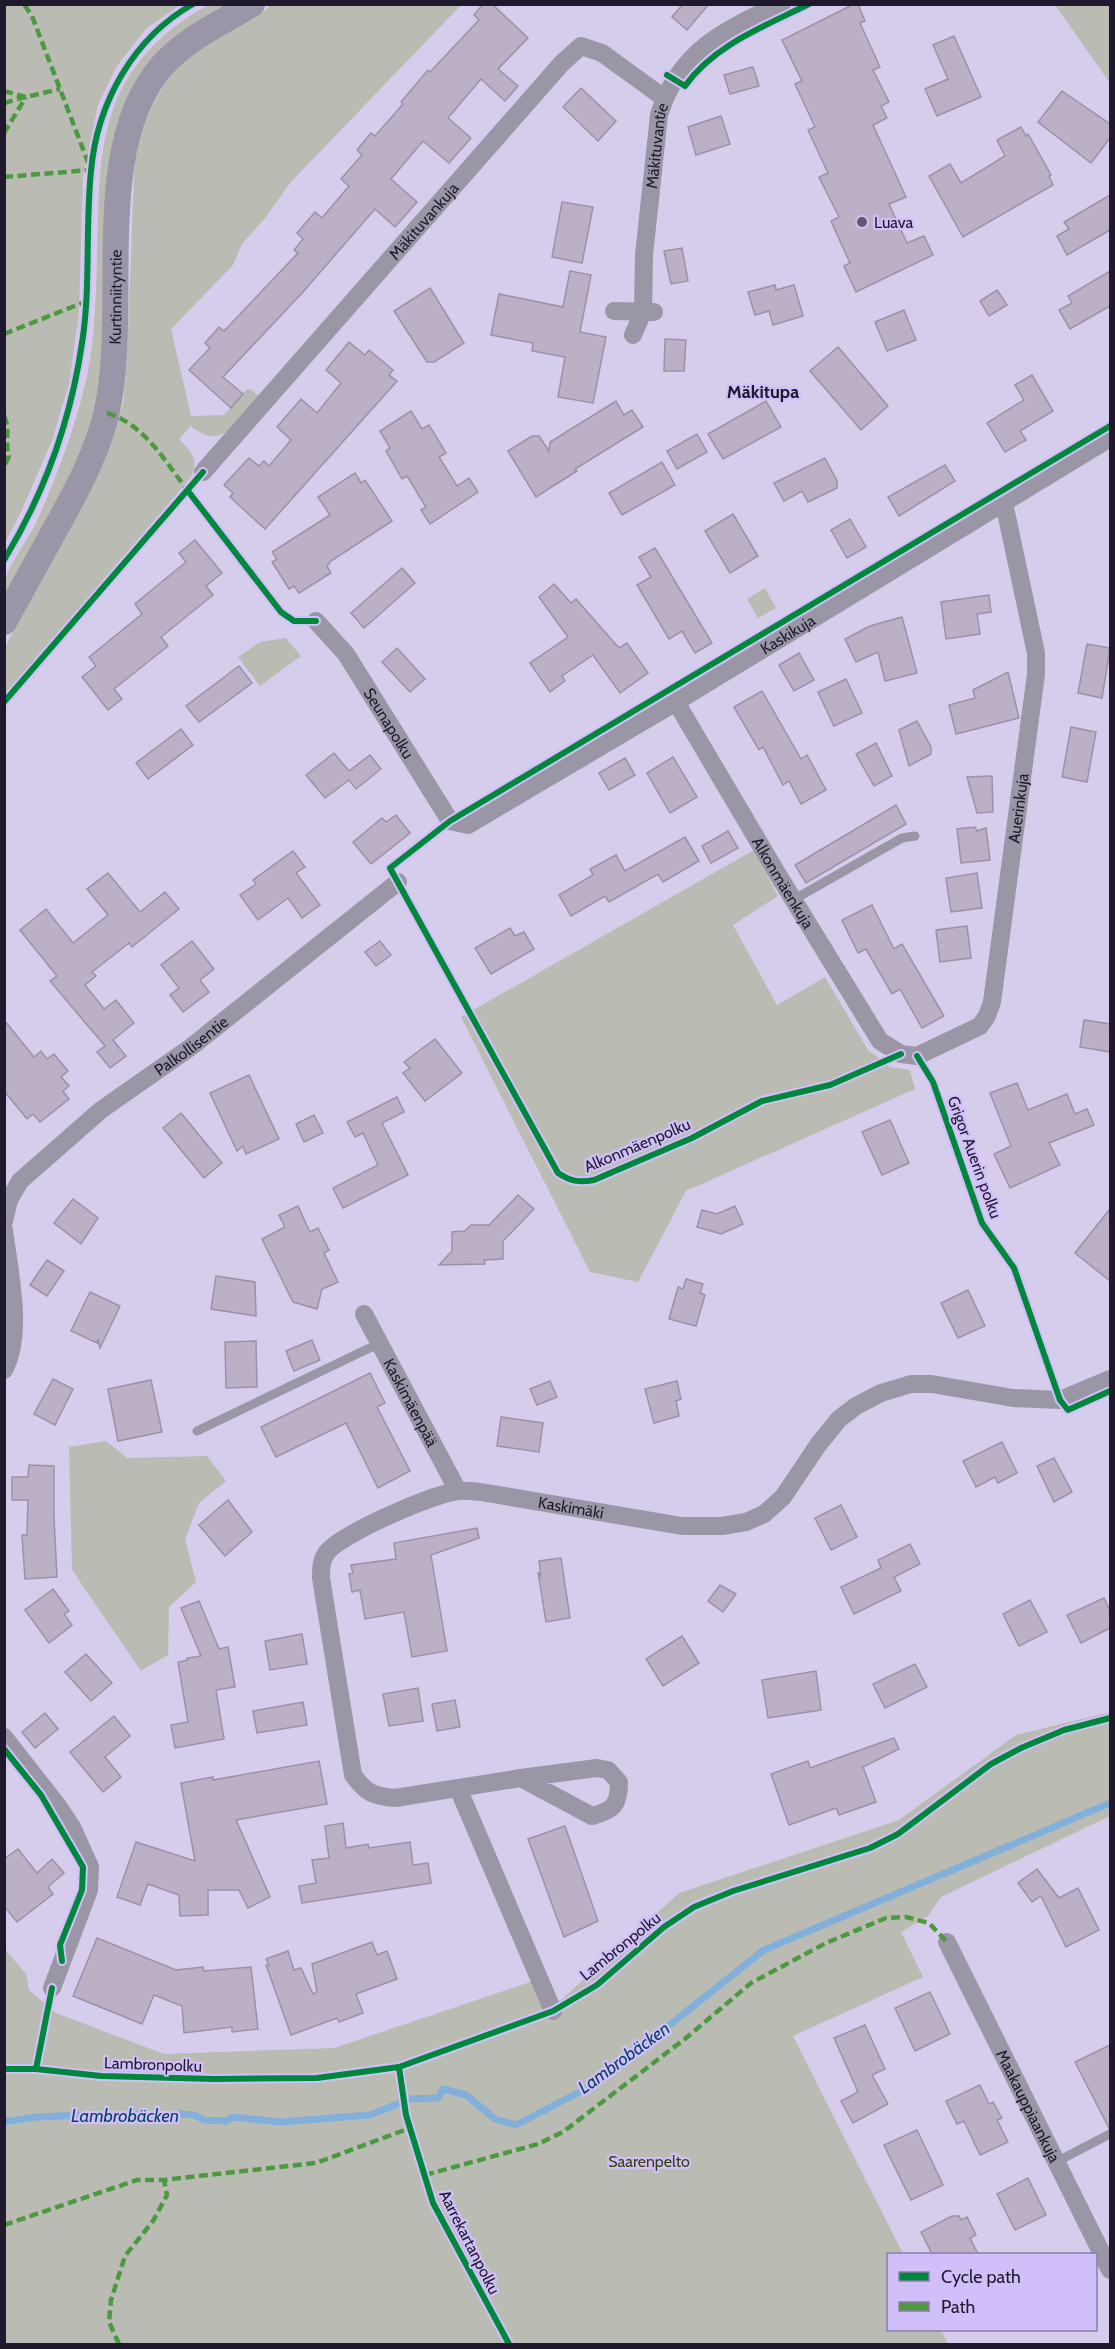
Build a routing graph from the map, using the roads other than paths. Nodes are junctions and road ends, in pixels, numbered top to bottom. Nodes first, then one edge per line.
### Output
1 (252, 4) edge
2 (782, 4) edge
3 (664, 98) junction
4 (614, 311) dead end
5 (649, 312) junction
6 (633, 335) dead end
7 (1110, 438) edge
8 (203, 472) dead end
9 (1004, 503) junction
10 (316, 621) dead end
11 (4, 622) edge
12 (676, 702) junction
13 (460, 825) joint
14 (915, 836) dead end
15 (398, 882) dead end
16 (794, 900) junction
17 (901, 1054) joint
18 (4, 1221) edge
19 (4, 1230) edge
20 (364, 1314) dead end
21 (380, 1343) junction
22 (4, 1370) edge
23 (1110, 1379) edge
24 (197, 1431) dead end
25 (458, 1491) junction
26 (4, 1737) edge
27 (521, 1778) junction
28 (458, 1788) junction
29 (947, 1942) dead end
30 (52, 1988) dead end
31 (553, 2011) dead end
32 (1110, 2134) edge
33 (1056, 2162) junction
34 (1110, 2270) edge

1 - 11 street, Kurtinniityntie
2 - 3 street, Mäkituvantie
3 - 5 street, Mäkituvantie
3 - 8 street, Mäkituvankuja
4 - 5 street
5 - 6 street, Mäkituvantie
7 - 9 street, Kaskikuja
9 - 12 street, Kaskikuja
9 - 17 street, Auerinkuja
10 - 13 street, Seunapolku
12 - 13 street, Kaskikuja
12 - 16 street, Alkonmäenkuja
14 - 16 lane
15 - 18 street, Palkollisentie
16 - 17 street, Alkonmäenkuja
19 - 22 street
20 - 21 street, Kaskimäenpää
21 - 24 lane
21 - 25 street, Kaskimäenpää
23 - 25 street, Kaskimäki
25 - 28 street, Kaskimäki
26 - 30 street
27 - 27 street, Kaskimäki
27 - 28 street, Kaskimäki
28 - 31 street
29 - 33 street, Maakauppiaankuja
32 - 33 lane
33 - 34 street, Maakauppiaankuja

